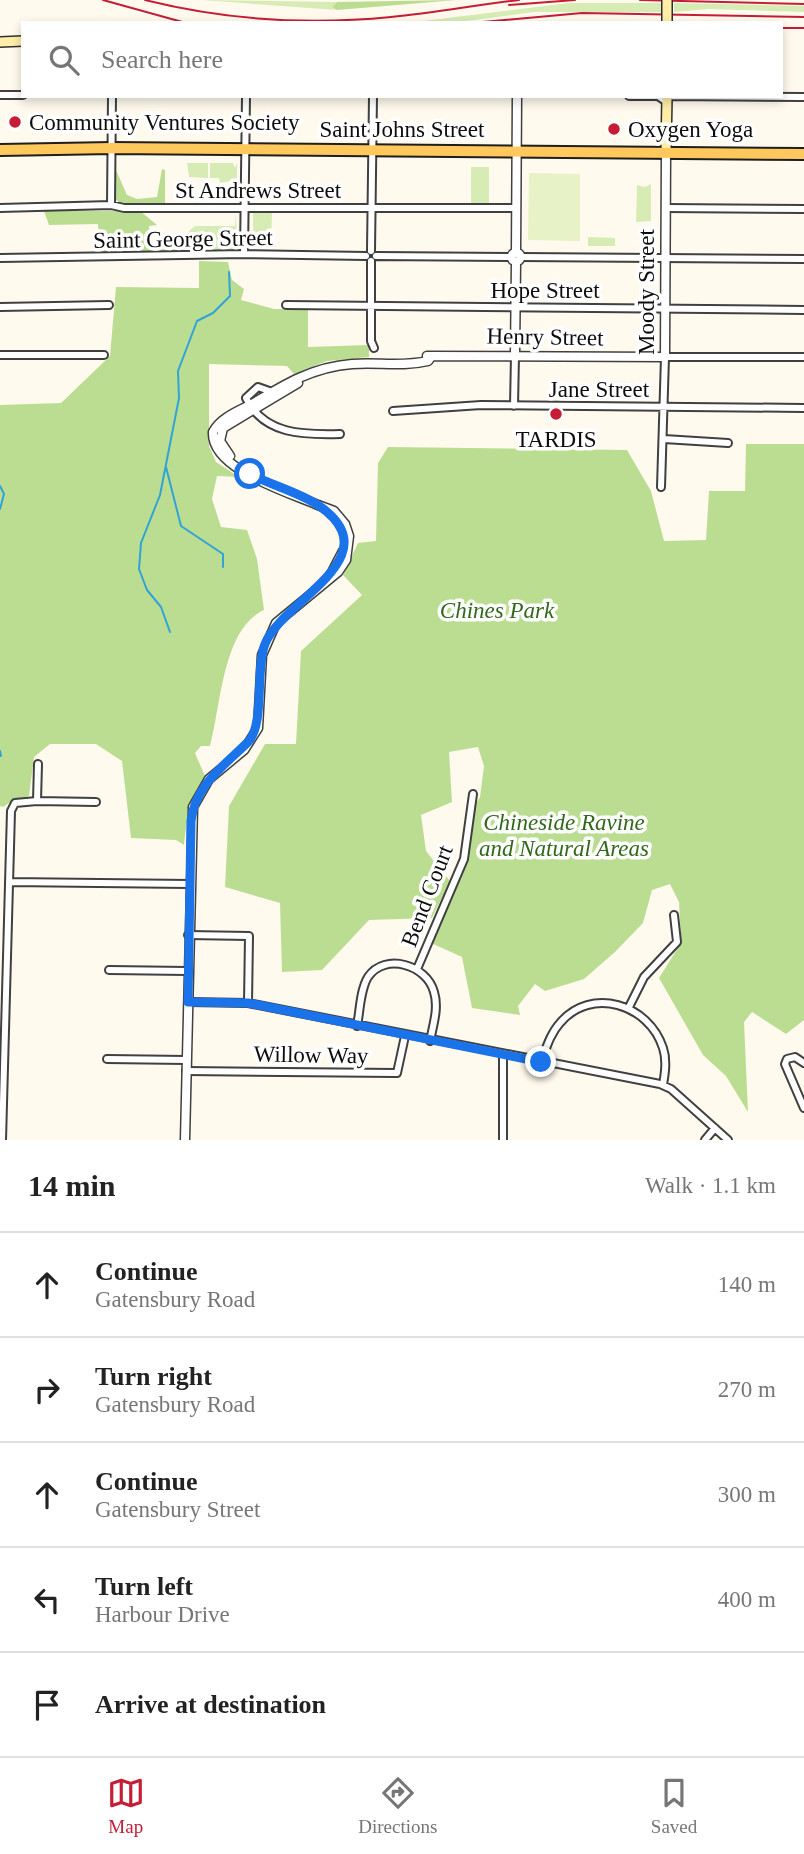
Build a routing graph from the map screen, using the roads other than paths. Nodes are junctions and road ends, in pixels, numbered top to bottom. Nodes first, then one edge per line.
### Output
1 (667, 0) edge
2 (667, 21) edge
3 (0, 41) edge
4 (21, 41) edge
5 (0, 95) edge
6 (21, 95) edge
7 (783, 97) edge
8 (804, 97) edge
9 (112, 98) edge
10 (246, 98) edge
11 (373, 98) edge
12 (517, 98) edge
13 (667, 98) edge
14 (112, 148) junction
15 (245, 149) junction
16 (373, 149) junction
17 (0, 150) edge
18 (517, 150) junction
19 (666, 152) junction
20 (804, 154) edge
21 (111, 205) junction
22 (244, 207) junction
23 (372, 207) junction
24 (0, 208) edge
25 (516, 208) junction
26 (666, 208) junction
27 (804, 209) edge
28 (244, 254) junction
29 (371, 256) junction
30 (516, 257) junction
31 (0, 258) edge
32 (666, 258) junction
33 (804, 259) edge
34 (286, 304) dead end
35 (108, 305) dead end
36 (372, 306) junction
37 (0, 307) edge
38 (516, 307) junction
39 (665, 308) junction
40 (804, 310) edge
41 (374, 348) dead end
42 (0, 355) edge
43 (104, 355) dead end
44 (515, 355) junction
45 (665, 357) junction
46 (804, 357) edge
47 (324, 369) junction
48 (514, 406) junction
49 (252, 407) junction
50 (665, 407) junction
51 (804, 408) edge
52 (393, 411) dead end
53 (340, 434) dead end
54 (664, 439) junction
55 (728, 443) dead end
56 (661, 487) dead end
57 (38, 764) dead end
58 (473, 794) dead end
59 (37, 801) junction
60 (96, 802) dead end
61 (9, 882) junction
62 (189, 884) junction
63 (674, 915) dead end
64 (188, 935) junction
65 (417, 968) junction
66 (109, 970) dead end
67 (187, 971) junction
68 (3, 981) edge
69 (188, 1002) junction
70 (248, 1003) junction
71 (629, 1007) junction
72 (357, 1026) junction
73 (405, 1036) junction
74 (430, 1041) junction
75 (503, 1055) junction
76 (107, 1059) dead end
77 (186, 1060) junction
78 (541, 1062) junction
79 (804, 1063) edge
80 (186, 1071) junction
81 (663, 1085) junction
82 (804, 1108) edge
83 (715, 1128) junction
84 (2, 1140) edge
85 (185, 1140) edge
86 (503, 1140) edge
87 (705, 1140) edge
88 (728, 1140) edge

1 - 2 main road, bridge
3 - 4 main road
5 - 6 street
7 - 8 street
9 - 14 street
10 - 15 street
11 - 16 street
12 - 18 street
13 - 19 main road, Moody Street
14 - 15 main road, Saint Johns Street
14 - 17 main road, Saint Johns Street
14 - 21 street
15 - 16 main road, Saint Johns Street
15 - 22 street
16 - 18 main road, Saint Johns Street
16 - 23 street
18 - 19 main road, Saint Johns Street
18 - 25 street
19 - 20 main road, Saint Johns Street
19 - 26 street, Moody Street
21 - 22 street, St Andrews Street
21 - 24 street, St Andrews Street
22 - 23 street, St Andrews Street
22 - 28 street
23 - 25 street, St Andrews Street
23 - 29 street
25 - 30 street
26 - 27 street
26 - 32 street, Moody Street
28 - 29 street, Saint George Street
28 - 31 street, Saint George Street
29 - 30 street, Saint George Street
29 - 36 street
30 - 32 street, Saint George Street
30 - 38 street
32 - 33 street, Saint George Street
32 - 39 street, Moody Street
34 - 36 street, Hope Street
35 - 37 street
36 - 38 street, Hope Street
36 - 41 street
38 - 39 street, Hope Street
38 - 44 street
39 - 40 street, Hope Street
39 - 45 street, Moody Street
42 - 43 street
44 - 45 street, Henry Street
44 - 47 street, Henry Street
44 - 48 street
45 - 46 street, Henry Street
45 - 50 street, Moody Street
47 - 49 street
47 - 49 street
48 - 50 street, Jane Street
48 - 52 street, Jane Street
49 - 53 street
49 - 62 street
50 - 51 street, Jane Street
50 - 54 street, Moody Street
54 - 55 street
54 - 56 street, Moody Street
57 - 59 street
58 - 65 street, Bend Court
59 - 60 street
59 - 61 street
61 - 62 street
61 - 68 street
62 - 64 street
63 - 71 street
64 - 67 street
64 - 70 street
65 - 72 street
65 - 74 street
66 - 67 street
67 - 69 street
68 - 84 street
69 - 70 street
69 - 77 street
70 - 72 street
71 - 78 street
71 - 81 street
72 - 73 street
73 - 74 street
73 - 80 street, Willow Way
74 - 75 street
75 - 78 street
75 - 86 street
76 - 77 street
77 - 80 street
78 - 81 street
79 - 82 street
80 - 85 street
81 - 83 street
83 - 87 street
83 - 88 street

